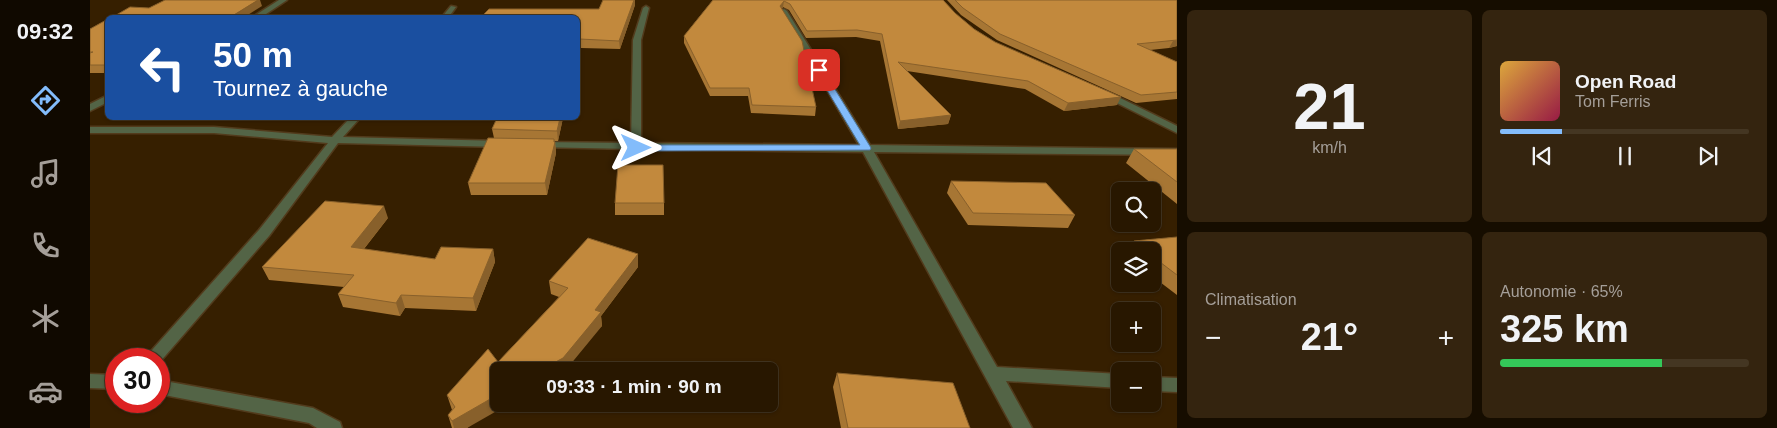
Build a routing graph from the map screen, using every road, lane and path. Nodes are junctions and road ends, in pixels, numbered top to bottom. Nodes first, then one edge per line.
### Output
1 (284, 0) edge
2 (453, 7) dead end
3 (646, 8) dead end
4 (784, 11) edge
5 (259, 15) edge
6 (446, 15) edge
7 (1096, 89) edge
8 (105, 100) edge
9 (90, 108) edge
10 (353, 120) edge
11 (90, 130) edge
12 (1177, 130) edge
13 (335, 140) junction
14 (510, 145) edge
15 (529, 145) edge
16 (636, 148) junction
17 (866, 148) junction
18 (1177, 152) edge
19 (162, 348) edge
20 (992, 373) junction
21 (1111, 380) edge
22 (90, 381) edge
23 (105, 382) edge
24 (1161, 384) edge
25 (1177, 385) edge
26 (170, 389) edge
27 (333, 428) edge
28 (1023, 428) edge

1 - 5 street
2 - 6 street
3 - 16 street
4 - 17 street
7 - 12 street
8 - 9 street
10 - 13 street
11 - 13 street
13 - 14 street
13 - 19 street
15 - 16 street
16 - 17 street
17 - 18 street
17 - 20 street
20 - 21 street
20 - 28 street
22 - 23 street
24 - 25 street
26 - 27 street

